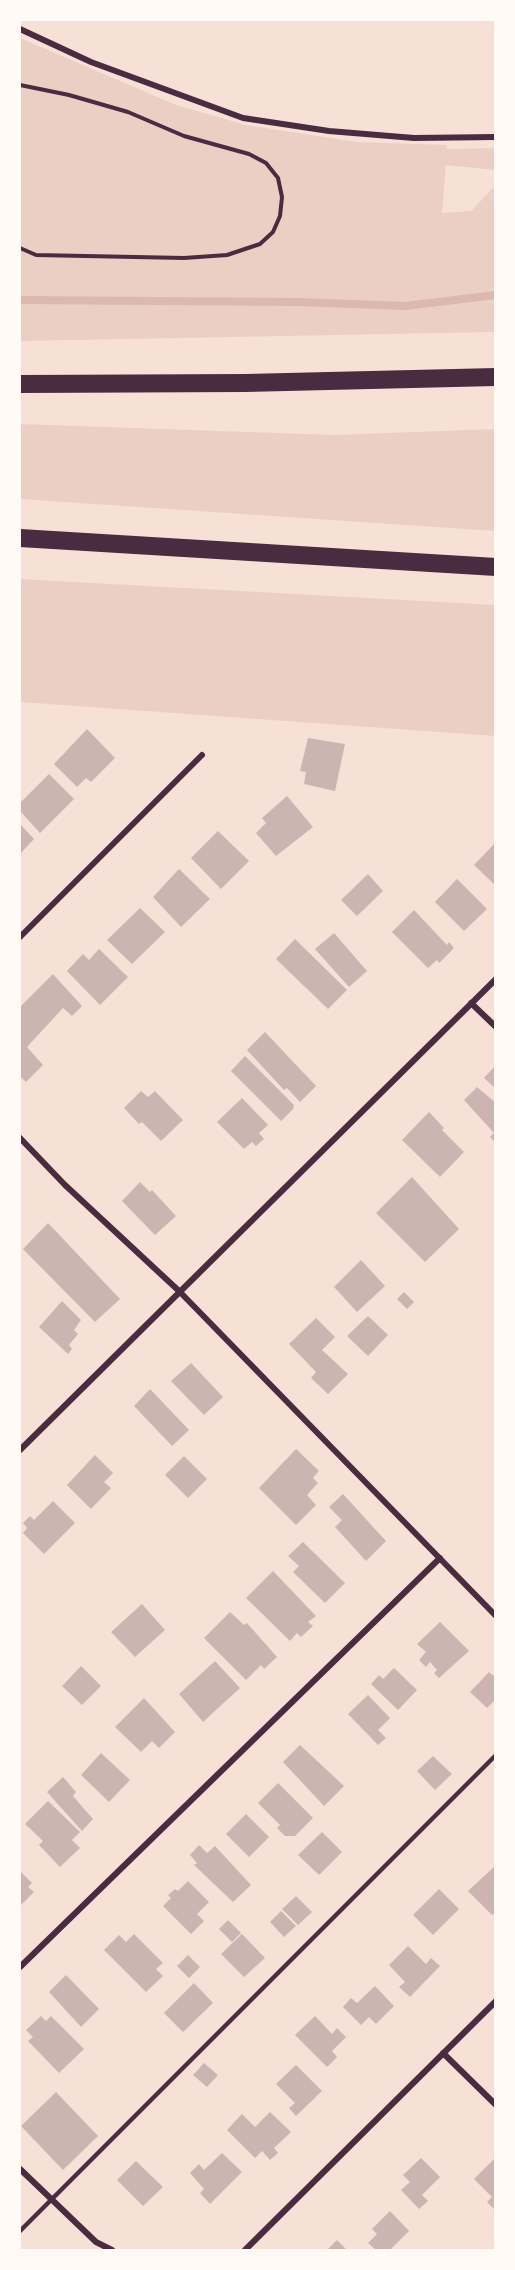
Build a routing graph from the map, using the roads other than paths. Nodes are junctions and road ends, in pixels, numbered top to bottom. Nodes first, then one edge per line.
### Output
1 (20, 29) edge
2 (495, 137) edge
3 (495, 377) edge
4 (20, 384) edge
5 (20, 538) edge
6 (495, 567) edge
7 (202, 754) dead end
8 (20, 937) edge
9 (495, 979) edge
10 (471, 1003) junction
11 (495, 1027) edge
12 (20, 1138) edge
13 (179, 1291) junction
14 (20, 1450) edge
15 (440, 1558) junction
16 (495, 1616) edge
17 (495, 1755) edge
18 (20, 1967) edge
19 (495, 2001) edge
20 (443, 2053) junction
21 (495, 2105) edge
22 (20, 2169) edge
23 (52, 2199) junction
24 (20, 2231) edge
25 (96, 2242) junction
26 (98, 2250) edge
27 (112, 2250) edge
28 (245, 2250) edge

1 - 2 street
3 - 4 highway
5 - 6 highway
7 - 8 street
9 - 10 street
10 - 11 street
10 - 13 street
12 - 13 street
13 - 14 street
13 - 15 street
15 - 16 street
15 - 18 street
17 - 23 lane
19 - 20 street
20 - 21 street
20 - 28 street
22 - 23 street
23 - 24 lane
23 - 25 street
25 - 26 street
25 - 27 street

